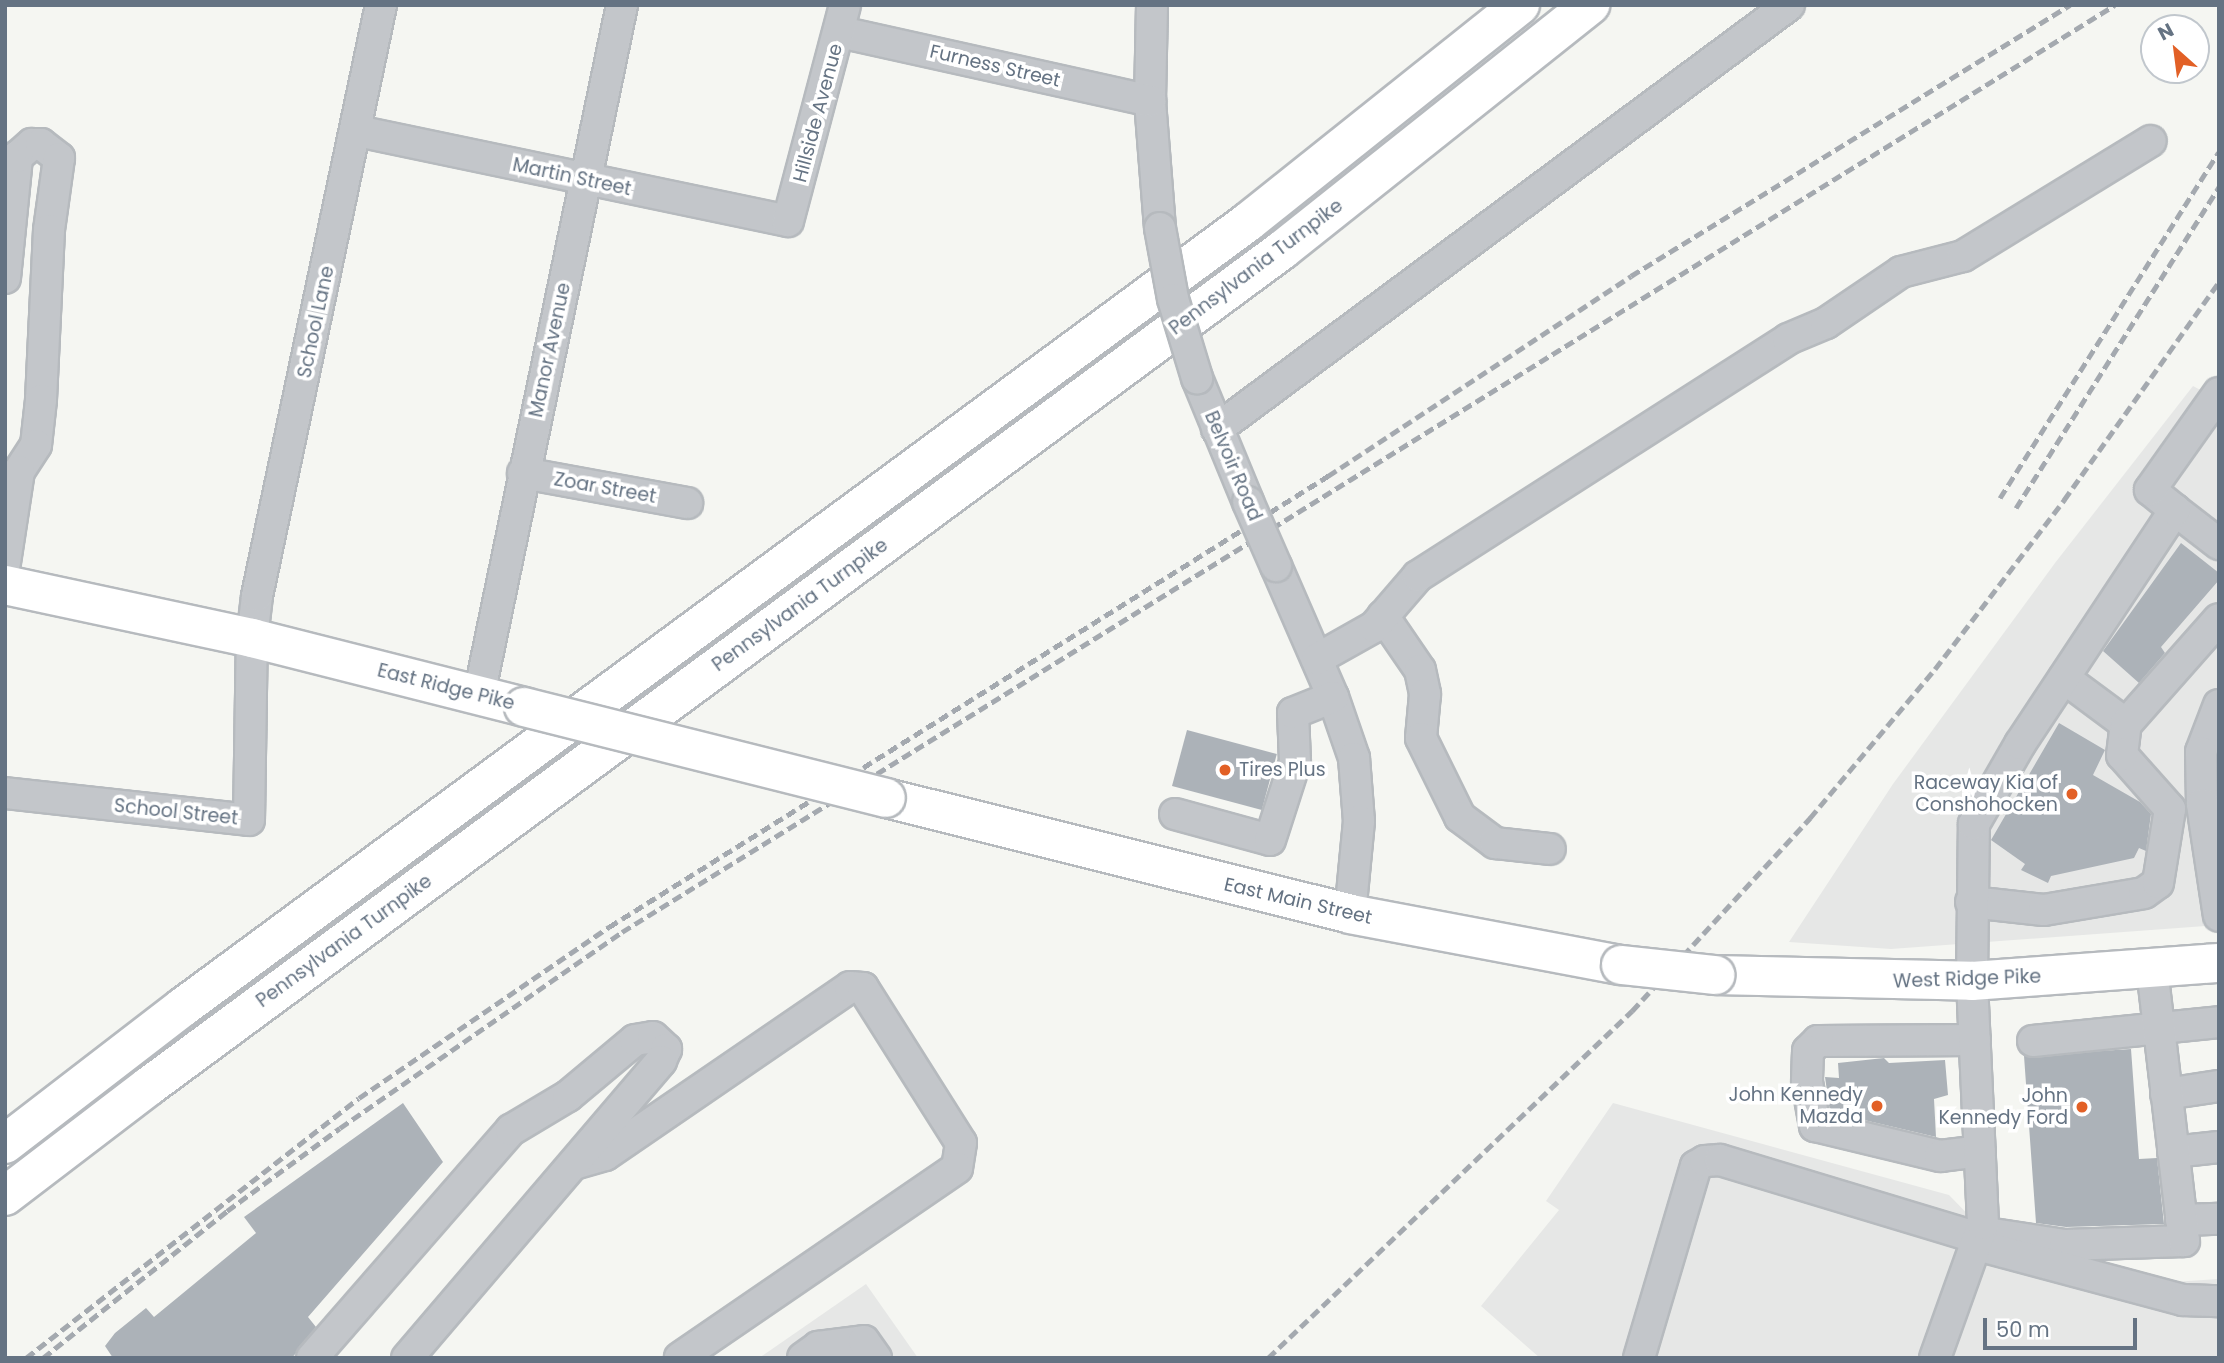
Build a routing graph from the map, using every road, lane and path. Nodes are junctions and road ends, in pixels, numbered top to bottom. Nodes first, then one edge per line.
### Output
1 (381, 5) edge
2 (622, 5) edge
3 (1152, 5) edge
4 (1520, 5) edge
5 (1590, 5) edge
6 (1789, 5) edge
7 (843, 18) edge
8 (1150, 100) junction
9 (357, 131) junction
10 (2151, 141) dead end
11 (586, 179) junction
12 (788, 221) joint
13 (5, 278) edge
14 (2219, 393) edge
15 (1217, 429) junction
16 (9, 462) edge
17 (523, 473) junction
18 (687, 503) dead end
19 (2175, 510) junction
20 (2219, 544) edge
21 (5, 563) edge
22 (5, 585) edge
23 (1383, 616) junction
24 (2219, 620) edge
25 (252, 638) junction
26 (1317, 659) junction
27 (2064, 678) junction
28 (479, 695) junction
29 (1333, 696) junction
30 (2219, 705) edge
31 (2126, 724) junction
32 (5, 793) edge
33 (886, 798) joint
34 (1175, 814) dead end
35 (1550, 849) dead end
36 (1971, 902) junction
37 (2218, 902) edge
38 (1350, 914) junction
39 (2219, 963) edge
40 (2152, 970) junction
41 (1715, 975) joint
42 (1972, 981) junction
43 (2219, 1022) edge
44 (2159, 1030) junction
45 (1975, 1040) junction
46 (2033, 1041) dead end
47 (2219, 1086) edge
48 (2166, 1094) junction
49 (5, 1144) edge
50 (2219, 1147) edge
51 (1980, 1151) junction
52 (2173, 1152) junction
53 (574, 1164) junction
54 (5, 1196) edge
55 (2219, 1219) edge
56 (2181, 1220) junction
57 (1978, 1238) junction
58 (2219, 1301) edge
59 (312, 1358) edge
60 (407, 1358) edge
61 (680, 1358) edge
62 (803, 1358) edge
63 (876, 1358) edge
64 (1639, 1358) edge
65 (1935, 1358) edge

1 - 9 street, School Lane
2 - 11 street, Manor Avenue
3 - 8 street, Belvoir Road
4 - 49 main road
5 - 54 main road, Pennsylvania Turnpike
6 - 15 street
7 - 8 street, Furness Street
7 - 12 street, Hillside Avenue
8 - 15 street, Belvoir Road, bridge
9 - 11 street, Martin Street
9 - 25 street, School Lane
10 - 23 street
11 - 12 street, Martin Street
11 - 17 street, Manor Avenue
13 - 16 street
14 - 19 street
15 - 26 street, Belvoir Road, bridge
16 - 21 street
17 - 18 street, Zoar Street
17 - 28 street, Manor Avenue
19 - 20 street
19 - 27 street
22 - 25 main road, East Ridge Pike
23 - 26 street
23 - 35 street
24 - 31 street
25 - 28 main road, East Ridge Pike
25 - 32 street, School Street
26 - 29 street, Belvoir Road
27 - 31 street
27 - 36 street
28 - 33 main road, East Ridge Pike, bridge
29 - 34 street
29 - 38 street, Belvoir Road
30 - 37 street
31 - 36 street
33 - 38 main road, East Main Street
36 - 42 street
38 - 41 main road, East Main Street, bridge
39 - 40 main road, West Ridge Pike
40 - 42 main road, West Ridge Pike
40 - 44 street
41 - 42 main road, West Ridge Pike
42 - 45 street
43 - 44 street
44 - 46 street
44 - 48 street
45 - 51 street
45 - 51 street
47 - 48 street
48 - 52 street
50 - 52 street
51 - 57 street
52 - 56 street
53 - 59 street
53 - 60 street
53 - 61 street
55 - 56 street
56 - 57 street
57 - 58 street
57 - 64 street
57 - 65 street
62 - 63 street

